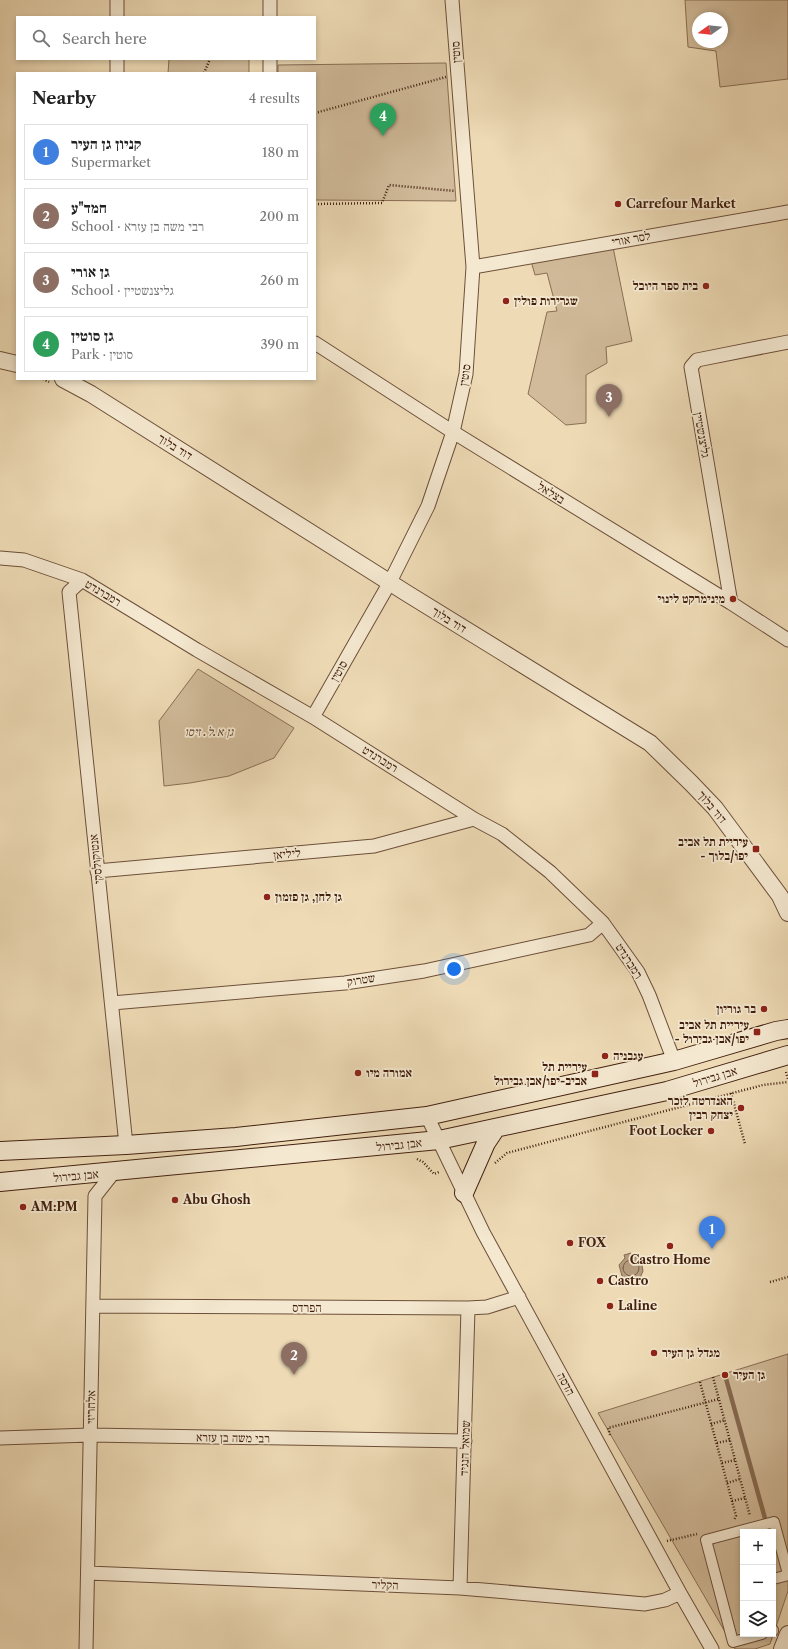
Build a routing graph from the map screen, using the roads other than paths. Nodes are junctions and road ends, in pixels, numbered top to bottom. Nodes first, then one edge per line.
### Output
1 (117, 0) edge
2 (270, 0) edge
3 (452, 0) edge
4 (117, 16) edge
5 (270, 16) edge
6 (117, 60) edge
7 (270, 60) edge
8 (117, 72) edge
9 (270, 72) edge
10 (788, 212) edge
11 (473, 267) junction
12 (788, 342) edge
13 (316, 344) edge
14 (0, 360) edge
15 (16, 364) edge
16 (67, 380) edge
17 (80, 383) edge
18 (453, 432) junction
19 (0, 558) edge
20 (82, 580) junction
21 (390, 582) junction
22 (731, 603) junction
23 (788, 640) edge
24 (313, 717) junction
25 (474, 818) junction
26 (97, 871) junction
27 (784, 894) edge
28 (788, 913) edge
29 (603, 922) junction
30 (112, 1003) junction
31 (788, 1029) edge
32 (788, 1055) edge
33 (674, 1061) junction
34 (427, 1116) junction
35 (496, 1128) junction
36 (439, 1140) junction
37 (126, 1145) junction
38 (0, 1151) edge
39 (114, 1172) junction
40 (0, 1182) edge
41 (464, 1193) junction
42 (519, 1297) junction
43 (93, 1306) junction
44 (468, 1308) junction
45 (90, 1435) junction
46 (0, 1438) edge
47 (465, 1441) junction
48 (88, 1573) junction
49 (788, 1575) edge
50 (776, 1578) edge
51 (460, 1588) junction
52 (680, 1593) junction
53 (788, 1634) edge
54 (751, 1637) edge
55 (86, 1649) edge
56 (712, 1649) edge
57 (782, 1649) edge

1 - 4 street
2 - 5 street
3 - 11 street, סוטין
6 - 8 street
7 - 9 street
10 - 11 street, לסר אורי
11 - 18 street, סוטין
12 - 22 street, גליצנשטיין
13 - 18 street, בצלאל
14 - 15 street
16 - 17 street, דוד בלוך
17 - 21 street, דוד בלוך
18 - 21 street, סוטין
18 - 22 street, בצלאל
19 - 20 street, רמברנדט
20 - 24 street, רמברנדט
20 - 26 street, אנטוקולסקי
21 - 24 street, סוטין
21 - 27 street, דוד בלוך
22 - 23 street, בצלאל
24 - 25 street, רמברנדט
25 - 26 street, ליליאן
25 - 29 street, רמברנדט
26 - 30 street, אנטוקולסקי
27 - 28 street, דוד בלוך
29 - 30 street, שטרוק
29 - 33 street, רמברנדט
30 - 37 street, אנטוקולסקי
31 - 33 main road
32 - 35 main road, אבן גבירול
33 - 34 main road
34 - 36 street, הדסה
34 - 37 main road
35 - 36 main road, אבן גבירול
35 - 41 main road
36 - 39 main road, אבן גבירול
36 - 41 street, הדסה
37 - 38 main road
39 - 40 main road, אבן גבירול
39 - 43 street, אלחריזי
41 - 42 street, הדסה
42 - 44 street, הפרדס
42 - 52 street, הדסה
43 - 44 street, הפרדס
43 - 45 street, אלחריזי
44 - 47 street, שמואל הנגיד
45 - 46 street, רבי משה בן עזרא
45 - 47 street, רבי משה בן עזרא
45 - 48 street, אלחריזי
47 - 51 street, שמואל הנגיד
48 - 51 street, הקליר
48 - 55 street, אלחריזי
49 - 50 street
49 - 54 street
51 - 52 street, הקליר
52 - 56 street, הדסה
53 - 57 street

